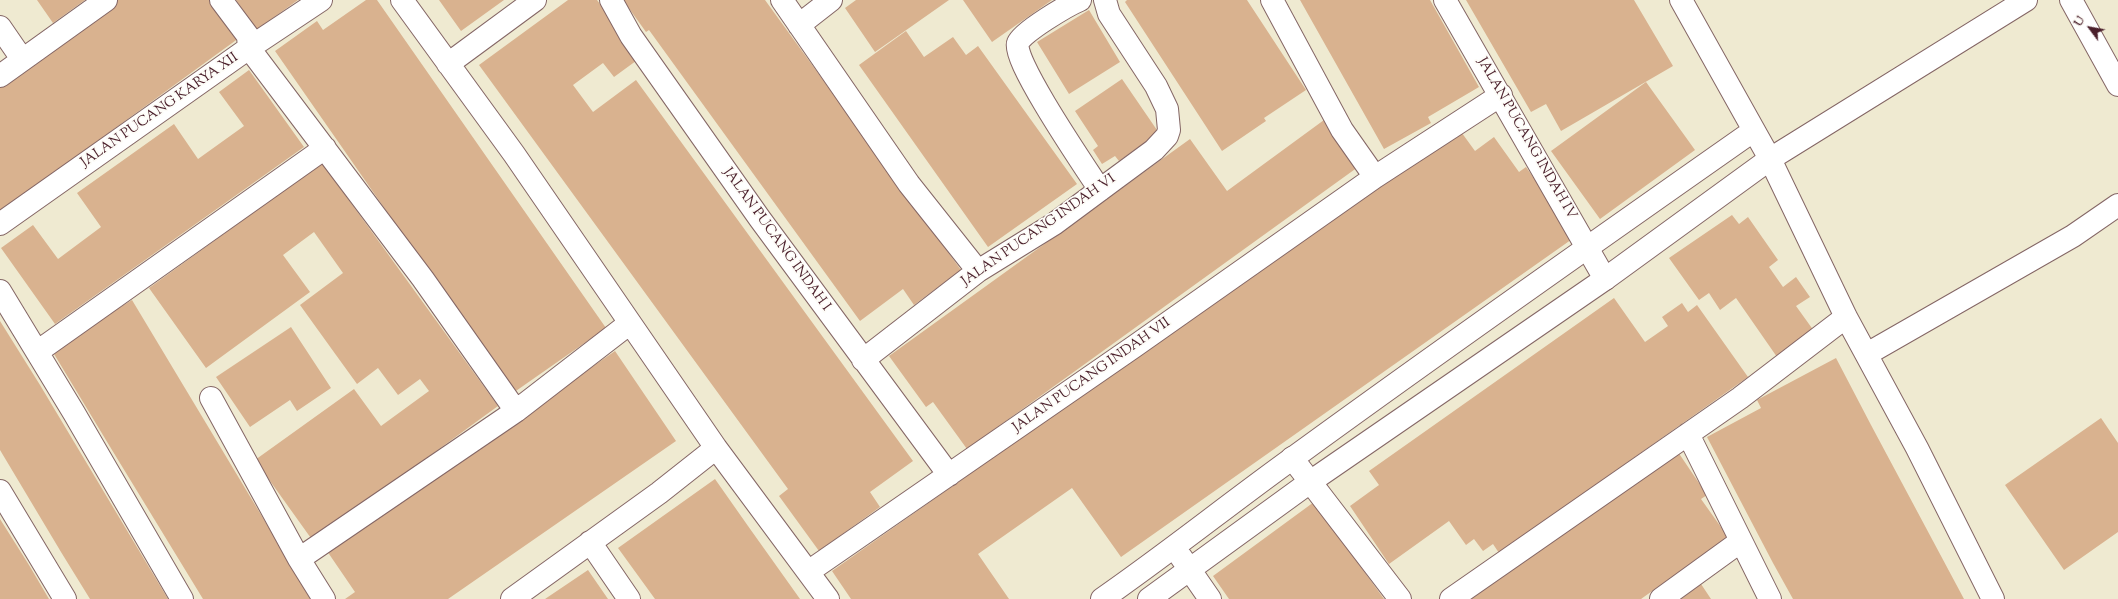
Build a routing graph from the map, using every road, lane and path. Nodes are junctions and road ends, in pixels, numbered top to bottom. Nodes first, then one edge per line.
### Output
1 (106, 0) edge
2 (221, 0) edge
3 (321, 0) edge
4 (402, 0) edge
5 (535, 0) edge
6 (611, 0) edge
7 (782, 0) edge
8 (831, 0) edge
9 (1080, 0) edge
10 (1105, 0) edge
11 (1272, 0) edge
12 (1445, 0) edge
13 (1681, 0) edge
14 (2026, 0) edge
15 (2071, 0) edge
16 (799, 25) junction
17 (0, 27) edge
18 (249, 48) junction
19 (22, 59) junction
20 (448, 64) junction
21 (0, 76) edge
22 (2118, 85) edge
23 (1501, 95) junction
24 (1753, 131) junction
25 (325, 148) junction
26 (1770, 159) junction
27 (1375, 177) junction
28 (1100, 190) junction
29 (2118, 205) edge
30 (0, 224) edge
31 (1588, 246) junction
32 (978, 271) junction
33 (1606, 279) junction
34 (0, 291) edge
35 (1846, 317) junction
36 (630, 323) junction
37 (37, 352) junction
38 (1867, 354) junction
39 (863, 360) junction
40 (211, 398) dead end
41 (516, 411) junction
42 (1688, 434) junction
43 (716, 448) junction
44 (1292, 458) junction
45 (949, 475) junction
46 (1310, 482) junction
47 (0, 491) edge
48 (1741, 541) junction
49 (590, 542) junction
50 (1175, 547) junction
51 (299, 559) junction
52 (1151, 565) junction
53 (1190, 570) junction
54 (808, 572) junction
55 (1163, 595) edge
56 (65, 599) edge
57 (182, 599) edge
58 (324, 599) edge
59 (512, 599) edge
60 (629, 599) edge
61 (828, 599) edge
62 (1102, 599) edge
63 (1210, 599) edge
64 (1400, 599) edge
65 (1451, 599) edge
66 (1661, 599) edge
67 (1770, 599) edge
68 (1992, 599) edge

1 - 19 street
2 - 18 street
3 - 18 street, JALAN PUCANG KARYA XII
4 - 20 street
5 - 20 street
6 - 39 street, JALAN PUCANG INDAH I
7 - 16 street
8 - 16 street
9 - 28 street
10 - 28 street, JALAN PUCANG INDAH VI
11 - 27 street
12 - 23 street, JALAN PUCANG INDAH IV
13 - 24 street
14 - 26 street
15 - 22 street
16 - 32 street
17 - 19 street
18 - 25 street
18 - 30 street, JALAN PUCANG KARYA XII
19 - 21 street
20 - 36 street
23 - 27 street, JALAN PUCANG INDAH VII
23 - 31 street, JALAN PUCANG INDAH IV
24 - 26 street
24 - 31 street
25 - 37 street
25 - 41 street
26 - 33 street
26 - 35 street
27 - 45 street, JALAN PUCANG INDAH VII
28 - 32 street, JALAN PUCANG INDAH VI
29 - 38 street
31 - 33 street, JALAN PUCANG INDAH IV
31 - 44 street
32 - 39 street, JALAN PUCANG INDAH VI
33 - 46 street
34 - 37 street
35 - 38 street
35 - 42 street
36 - 41 street
36 - 43 street
37 - 57 street
38 - 68 street
39 - 45 street, JALAN PUCANG INDAH I
40 - 51 street
41 - 51 street
42 - 48 street
42 - 65 street
43 - 49 street
43 - 54 street
44 - 46 street
44 - 50 street
45 - 54 street, JALAN PUCANG INDAH VII
46 - 53 street
46 - 64 street
47 - 56 street
48 - 66 street
48 - 67 street
49 - 59 street
49 - 60 street
50 - 52 street
50 - 53 street
51 - 58 street
52 - 55 street
52 - 62 street
53 - 55 street
53 - 63 street
54 - 61 street

